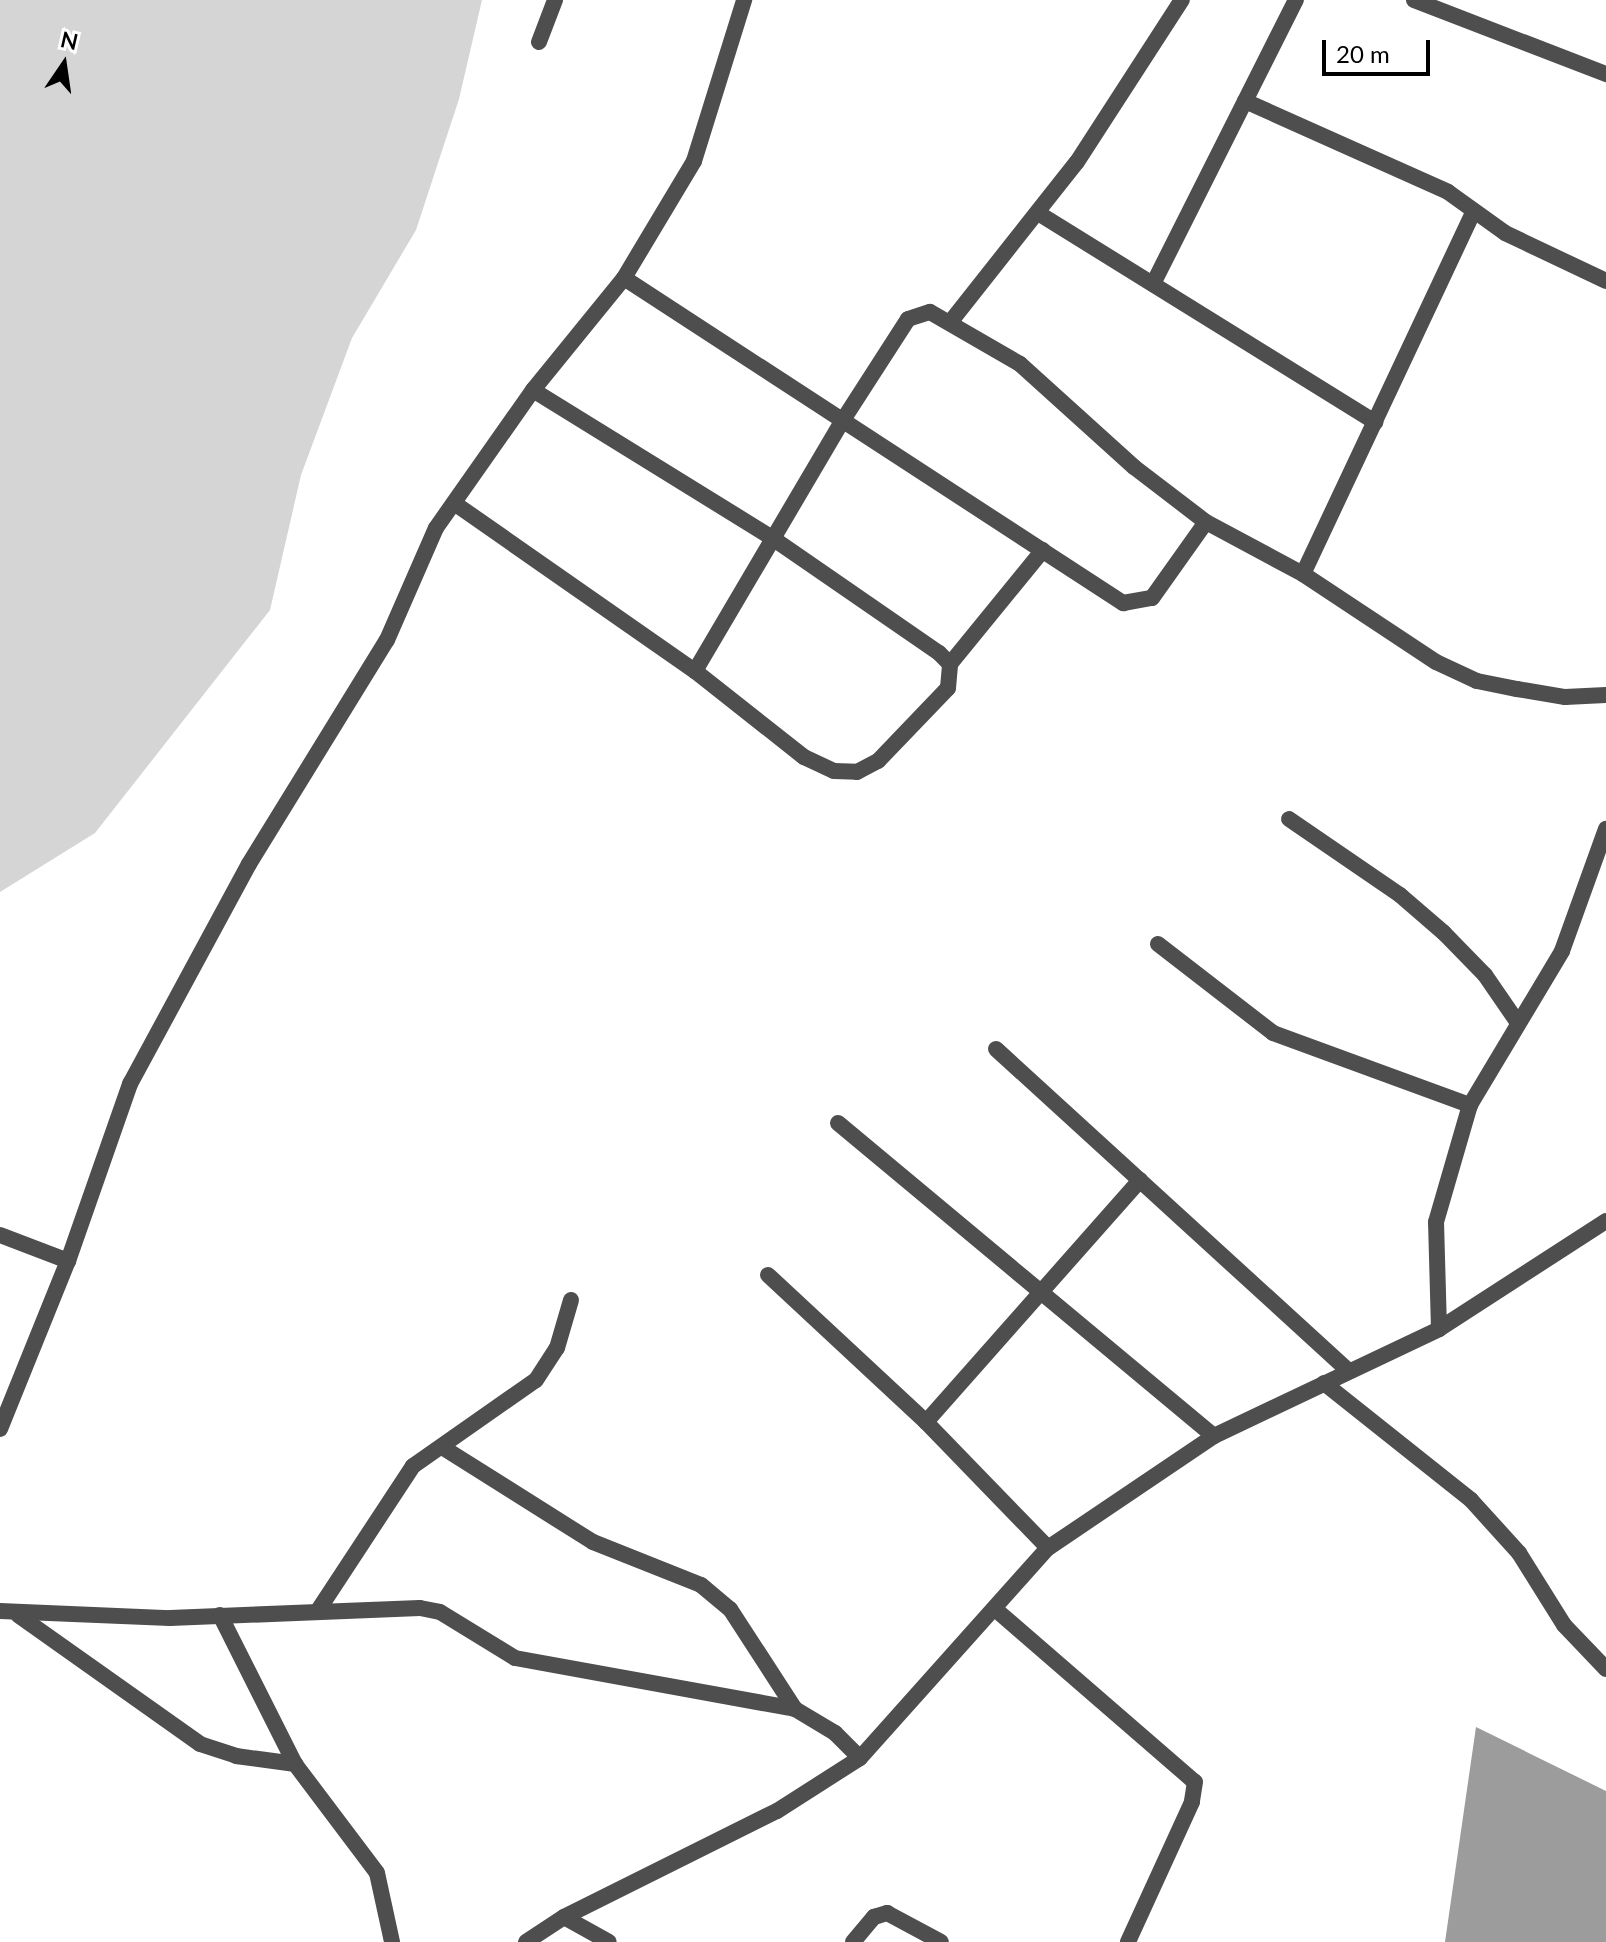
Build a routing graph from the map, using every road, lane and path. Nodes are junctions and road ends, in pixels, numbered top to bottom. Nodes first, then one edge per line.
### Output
1 (555, 0) edge
2 (744, 0) edge
3 (1182, 0) edge
4 (1296, 0) edge
5 (1414, 0) edge
6 (539, 42) dead end
7 (1606, 74) edge
8 (1245, 101) junction
9 (1474, 211) junction
10 (1038, 213) junction
11 (624, 278) junction
12 (1606, 281) edge
13 (1153, 284) junction
14 (952, 320) junction
15 (533, 390) junction
16 (843, 420) junction
17 (1375, 422) junction
18 (454, 503) junction
19 (1206, 522) junction
20 (774, 539) junction
21 (1043, 550) junction
22 (1303, 574) junction
23 (950, 664) junction
24 (695, 671) junction
25 (1606, 695) edge
26 (1289, 819) dead end
27 (1606, 829) edge
28 (1158, 944) dead end
29 (1518, 1023) junction
30 (996, 1049) dead end
31 (1470, 1105) junction
32 (838, 1123) dead end
33 (1140, 1180) junction
34 (1606, 1221) edge
35 (0, 1235) edge
36 (68, 1261) junction
37 (768, 1275) dead end
38 (1038, 1289) junction
39 (571, 1300) dead end
40 (1439, 1329) junction
41 (1348, 1370) junction
42 (1324, 1383) junction
43 (926, 1422) junction
44 (0, 1429) edge
45 (1214, 1436) junction
46 (442, 1447) junction
47 (1048, 1548) junction
48 (319, 1609) junction
49 (995, 1609) junction
50 (0, 1611) edge
51 (18, 1615) junction
52 (220, 1615) junction
53 (1606, 1669) edge
54 (795, 1709) junction
55 (860, 1758) junction
56 (295, 1764) junction
57 (564, 1917) junction
58 (392, 1942) edge
59 (526, 1942) edge
60 (609, 1942) edge
61 (853, 1942) edge
62 (941, 1942) edge
63 (1128, 1942) edge

1 - 6 street
2 - 11 street
3 - 10 street
4 - 8 street
5 - 7 street
8 - 9 street
8 - 13 street
9 - 12 street
9 - 17 street
10 - 13 street
10 - 14 street
11 - 15 street
11 - 16 street
13 - 17 street
14 - 16 street
14 - 19 street
15 - 18 street
15 - 20 street
16 - 20 street
16 - 21 street
17 - 22 street
18 - 24 street
18 - 36 street
19 - 21 street
19 - 22 street
20 - 23 street
20 - 24 street
21 - 23 street
22 - 25 street
23 - 24 street
26 - 29 street
27 - 29 street
28 - 31 street
29 - 31 street
30 - 33 street
31 - 40 street
32 - 38 street
33 - 38 street
33 - 41 street
34 - 40 street
35 - 36 street
36 - 44 street
37 - 43 street
38 - 43 street
38 - 45 street
39 - 46 street
40 - 41 street
41 - 42 street
42 - 45 street
42 - 53 street
43 - 47 street
45 - 47 street
46 - 48 street
46 - 54 street
47 - 49 street
48 - 52 street
48 - 54 street
49 - 55 street
49 - 63 street
50 - 51 street
51 - 52 street
51 - 56 street
52 - 56 street
54 - 55 street
55 - 57 street
56 - 58 street
57 - 59 street
57 - 60 street
61 - 62 street

